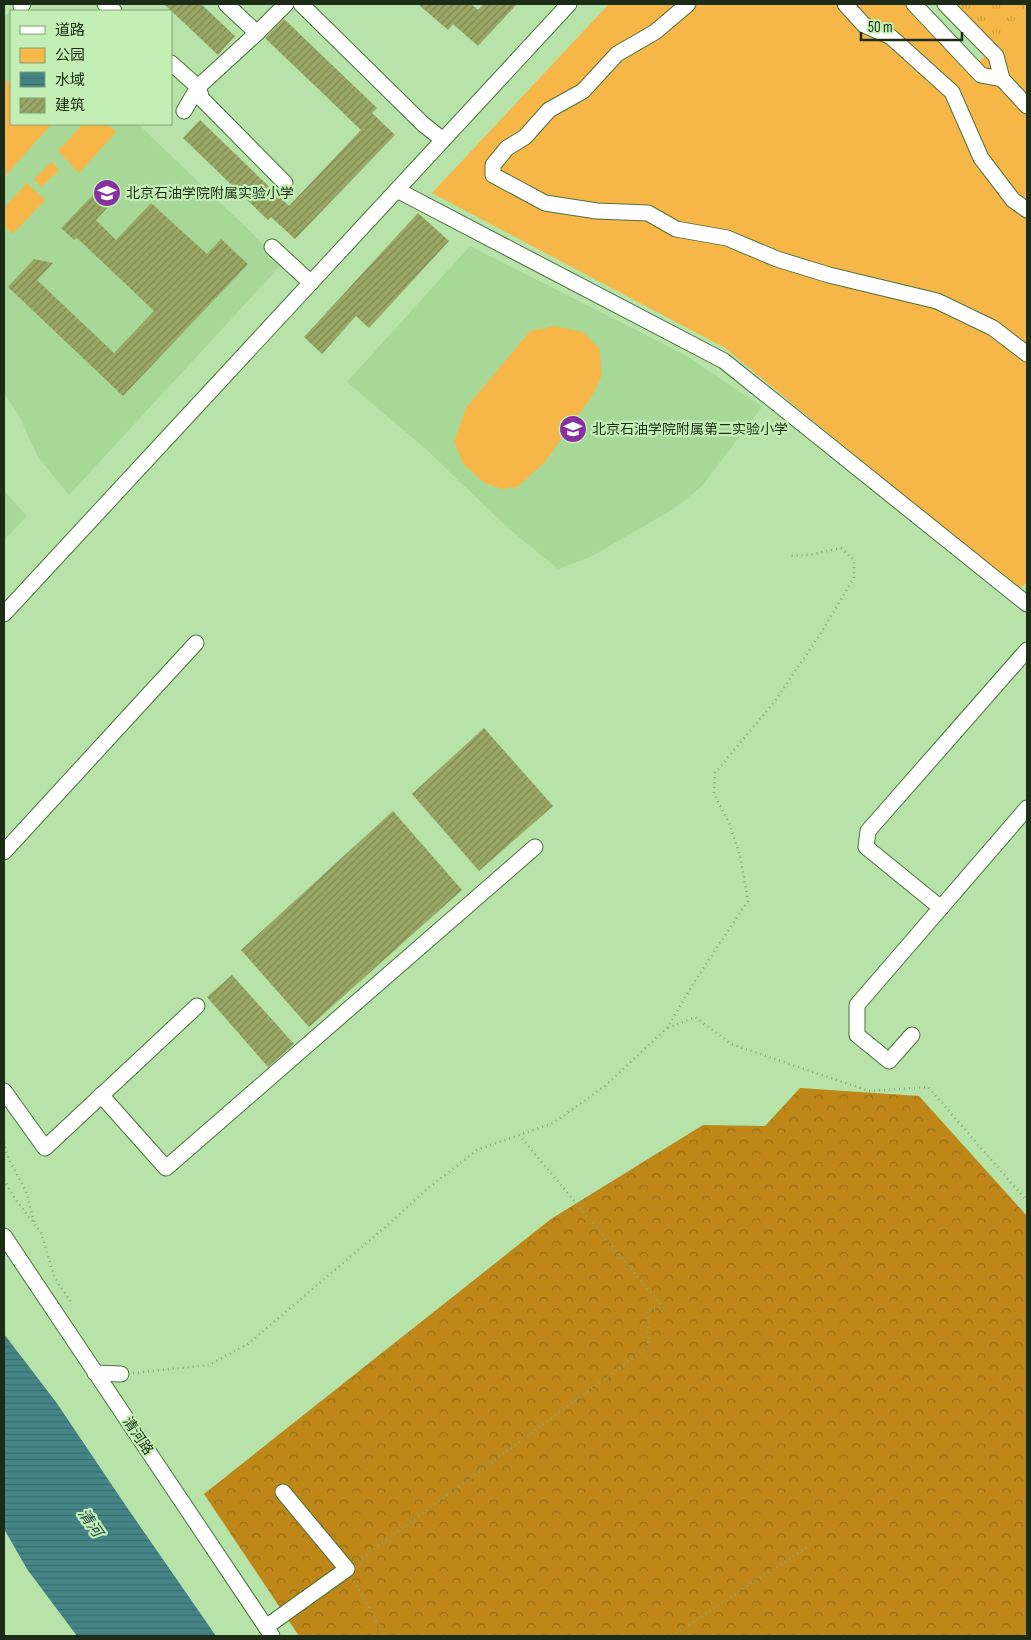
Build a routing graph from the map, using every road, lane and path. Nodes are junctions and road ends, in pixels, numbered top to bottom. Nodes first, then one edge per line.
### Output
1 (226, 4) edge
2 (286, 4) edge
3 (301, 4) edge
4 (569, 4) edge
5 (688, 4) edge
6 (845, 4) edge
7 (914, 4) edge
8 (945, 4) edge
9 (257, 33) junction
10 (172, 64) edge
11 (1002, 79) junction
12 (198, 88) junction
13 (1027, 106) edge
14 (184, 111) dead end
15 (443, 140) junction
16 (285, 183) dead end
17 (397, 190) junction
18 (1027, 210) edge
19 (272, 247) dead end
20 (311, 283) junction
21 (1027, 354) edge
22 (788, 556) dead end
23 (1027, 604) edge
24 (4, 614) edge
25 (196, 643) dead end
26 (1027, 650) edge
27 (1027, 808) edge
28 (535, 847) dead end
29 (4, 852) edge
30 (941, 908) junction
31 (197, 1006) dead end
32 (667, 1028) junction
33 (912, 1035) dead end
34 (4, 1091) edge
35 (101, 1095) junction
36 (519, 1135) junction
37 (4, 1143) edge
38 (4, 1179) edge
39 (1027, 1200) edge
40 (35, 1225) junction
41 (4, 1236) edge
42 (72, 1304) dead end
43 (95, 1373) junction
44 (122, 1374) joint
45 (283, 1492) dead end
46 (810, 1545) dead end
47 (347, 1569) junction
48 (269, 1632) edge
49 (384, 1636) edge
50 (672, 1636) edge

1 - 9 street
2 - 9 street
3 - 15 street
4 - 15 street
5 - 21 street
6 - 18 street
7 - 11 street
8 - 11 street
9 - 12 street
10 - 12 street
11 - 13 street
12 - 14 street
12 - 16 street
15 - 17 street
17 - 20 street
17 - 23 street
19 - 20 street
20 - 24 street
22 - 32 path
25 - 29 street
26 - 30 street
27 - 30 street
28 - 35 street
30 - 33 street
31 - 35 street
32 - 36 path
32 - 39 path
34 - 35 street
36 - 44 path
36 - 47 path
37 - 40 path
38 - 40 path
40 - 42 path
41 - 43 street, 清河路
43 - 44 street
43 - 48 street, 清河路
45 - 47 street
46 - 50 path
47 - 48 street
47 - 49 path

